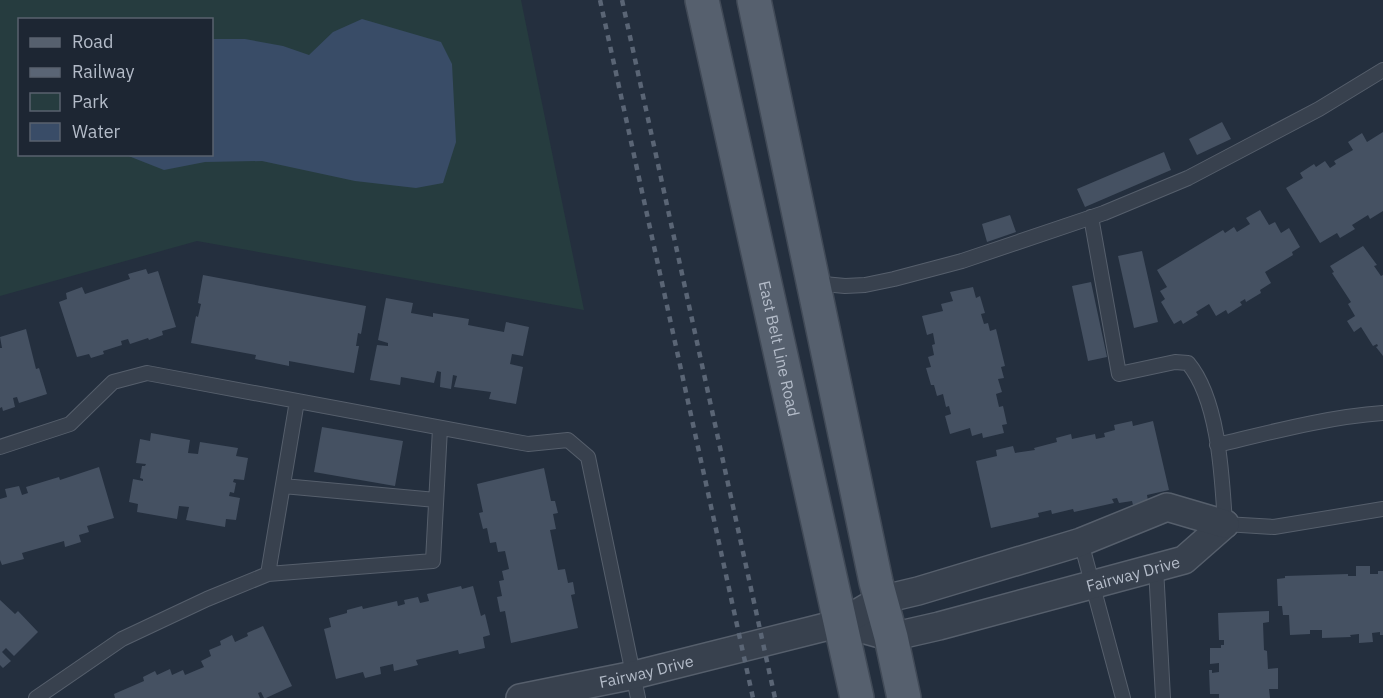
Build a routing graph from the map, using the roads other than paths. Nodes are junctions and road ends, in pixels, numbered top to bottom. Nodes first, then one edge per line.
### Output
1 (702, 0) edge
2 (754, 0) edge
3 (1383, 70) edge
4 (1091, 217) junction
5 (813, 283) junction
6 (297, 401) junction
7 (1383, 413) edge
8 (440, 428) junction
9 (1217, 445) junction
10 (0, 447) edge
11 (283, 486) junction
12 (436, 500) junction
13 (1383, 509) edge
14 (1225, 524) junction
15 (1081, 542) junction
16 (1156, 568) junction
17 (268, 574) junction
18 (1093, 585) junction
19 (880, 600) junction
20 (841, 623) junction
21 (891, 637) junction
22 (636, 686) edge
23 (44, 696) edge
24 (520, 698) edge
25 (857, 698) edge
26 (904, 698) edge
27 (1123, 698) edge
28 (1163, 698) edge

1 - 20 main road, East Belt Line Road
2 - 5 main road
3 - 4 lane
4 - 5 lane
4 - 9 lane
5 - 19 main road
6 - 8 lane
6 - 10 lane
6 - 11 lane
7 - 9 lane
8 - 12 lane
8 - 22 lane
9 - 14 lane
11 - 12 lane
11 - 17 lane
12 - 17 lane
13 - 14 lane
14 - 15 street, Fairway Drive
14 - 16 street, Fairway Drive
15 - 18 lane
15 - 19 street, Fairway Drive
16 - 18 street, Fairway Drive
16 - 28 lane
17 - 23 lane
18 - 21 street, Fairway Drive
18 - 27 lane
19 - 20 street, Fairway Drive
19 - 21 main road
20 - 21 street, Fairway Drive
20 - 22 street, Fairway Drive
20 - 25 main road, East Belt Line Road
21 - 26 main road
22 - 24 street, Fairway Drive

